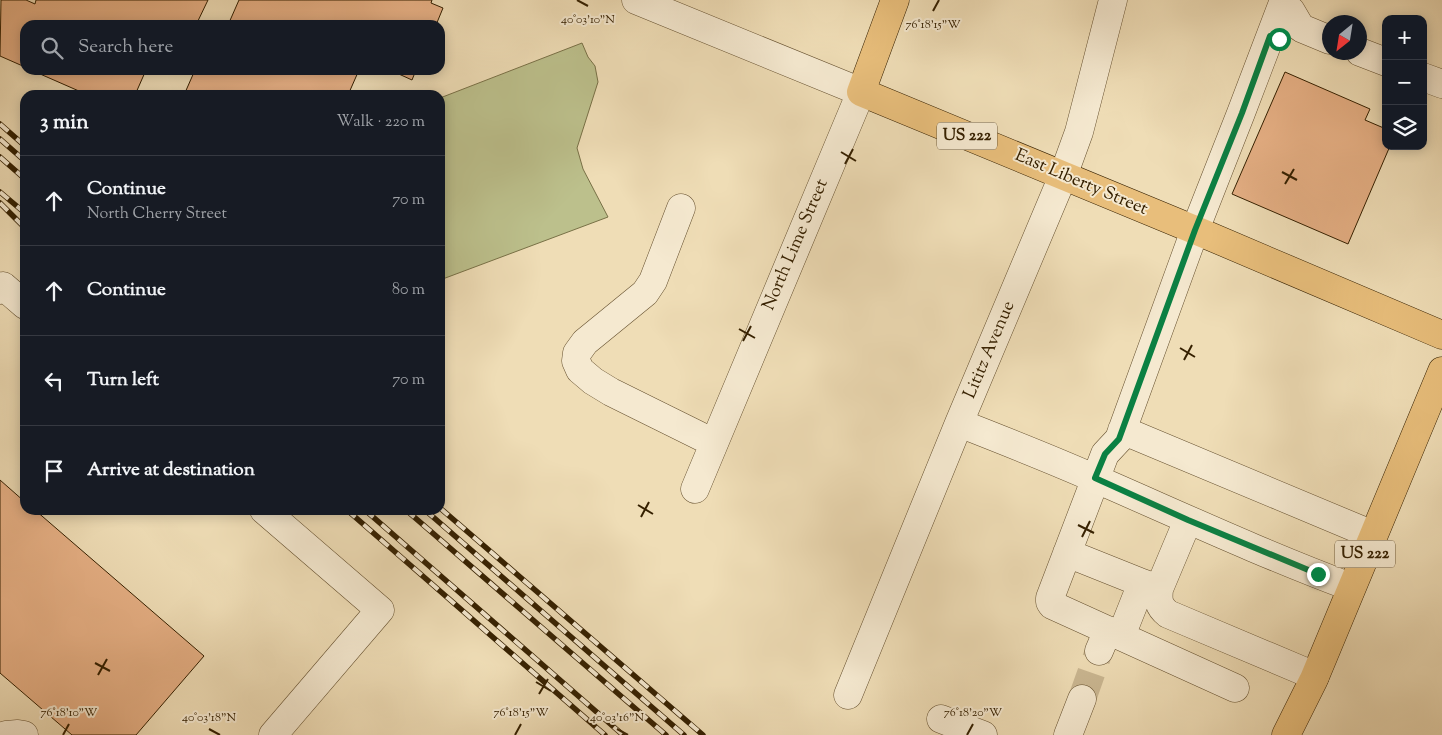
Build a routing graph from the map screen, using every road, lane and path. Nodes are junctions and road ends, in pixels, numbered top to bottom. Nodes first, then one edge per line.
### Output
1 (636, 0) edge
2 (895, 0) edge
3 (1113, 0) edge
4 (1282, 4) edge
5 (1301, 28) junction
6 (1270, 36) junction
7 (1322, 37) edge
8 (1367, 55) edge
9 (1382, 60) edge
10 (1427, 78) edge
11 (1442, 84) edge
12 (861, 92) junction
13 (1063, 176) junction
14 (681, 208) dead end
15 (1195, 230) junction
16 (0, 290) edge
17 (20, 301) edge
18 (1442, 335) edge
19 (1442, 372) edge
20 (959, 423) junction
21 (1122, 430) junction
22 (714, 443) junction
23 (1095, 478) junction
24 (695, 490) dead end
25 (270, 515) edge
26 (1188, 520) junction
27 (1373, 535) junction
28 (1067, 553) junction
29 (1151, 586) junction
30 (1351, 587) junction
31 (1110, 639) junction
32 (1315, 676) junction
33 (1235, 688) dead end
34 (848, 695) dead end
35 (1082, 699) tunnel mouth
36 (941, 718) dead end
37 (6, 735) edge
38 (24, 735) edge
39 (273, 735) edge
40 (983, 735) edge
41 (1068, 735) edge
42 (1286, 735) edge

1 - 12 street, East Liberty Street
2 - 12 highway, North Lime Street
3 - 13 street, Lititz Avenue
4 - 5 street
4 - 6 street
5 - 6 street
5 - 7 street
6 - 15 street
8 - 9 street
10 - 11 street
12 - 13 highway, East Liberty Street / US 222
12 - 22 street, North Lime Street
13 - 15 highway, East Liberty Street / US 222
13 - 20 street, Lititz Avenue
14 - 22 street
15 - 18 highway, East Liberty Street / US 222
15 - 21 street
16 - 17 street
19 - 27 highway, US 222
20 - 23 street
20 - 34 street, Lititz Avenue
21 - 23 street
21 - 27 street
22 - 24 street, North Lime Street
23 - 26 street
23 - 28 street
25 - 39 street
26 - 29 street
26 - 30 street
27 - 30 highway, US 222
28 - 29 street
28 - 31 street
29 - 31 street
29 - 32 street
30 - 32 highway, US 222
31 - 33 street
32 - 42 highway, US 222
35 - 41 street
36 - 40 street
37 - 38 street

